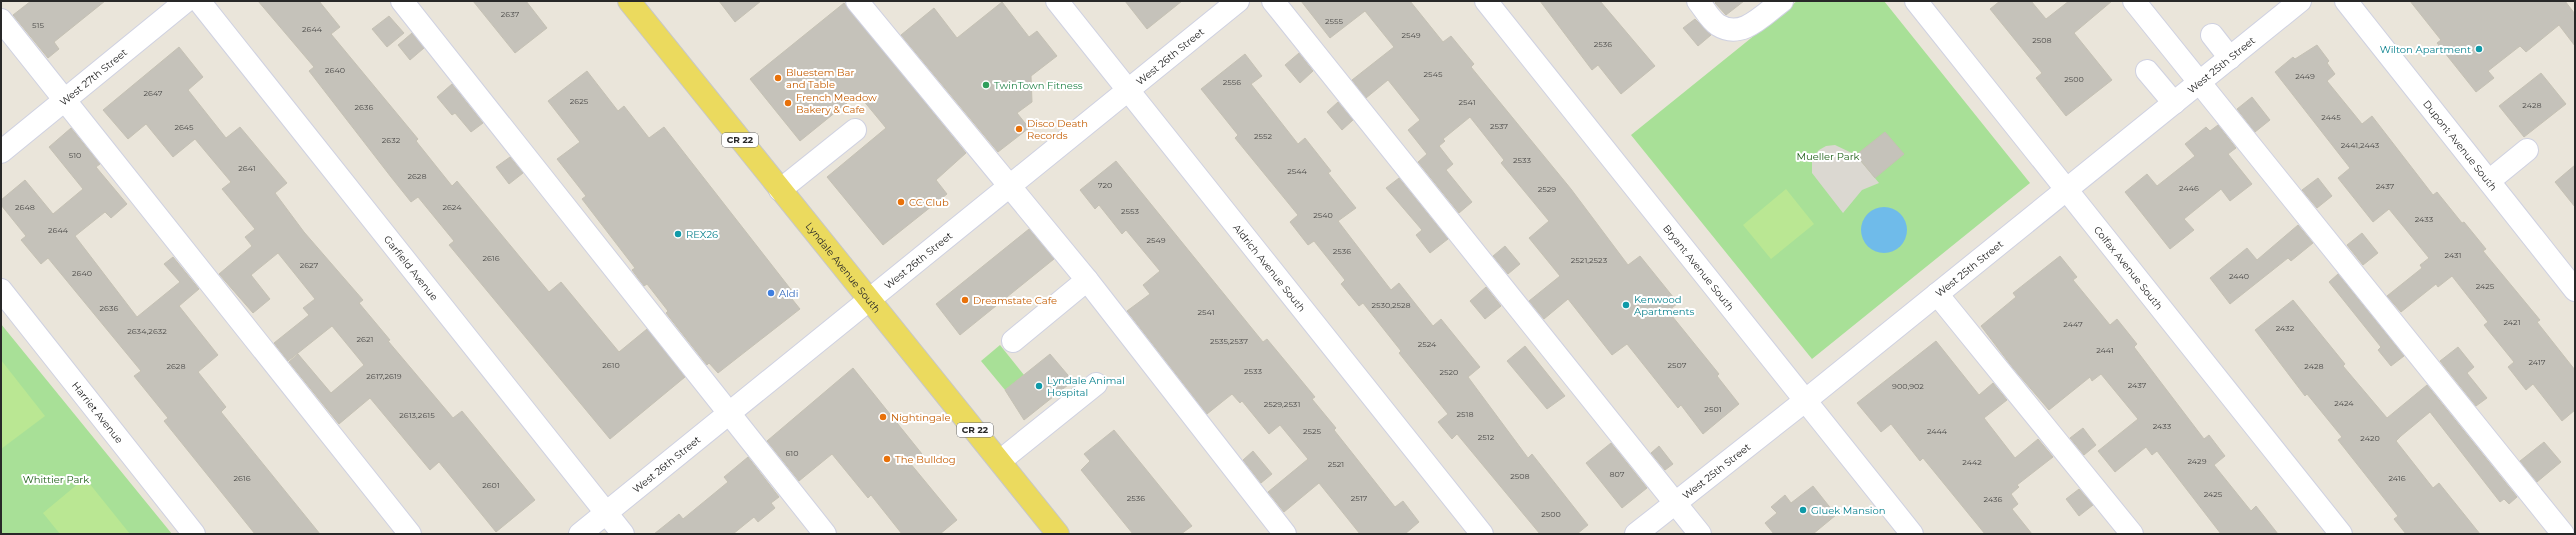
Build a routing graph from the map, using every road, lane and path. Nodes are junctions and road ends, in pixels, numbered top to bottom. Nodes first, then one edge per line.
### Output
1 (186, 1) edge
2 (199, 1) edge
3 (402, 1) edge
4 (629, 1) edge
5 (857, 1) edge
6 (1057, 1) edge
7 (1238, 1) edge
8 (1273, 1) edge
9 (1486, 1) edge
10 (1698, 1) edge
11 (1782, 1) edge
12 (1916, 1) edge
13 (2134, 1) edge
14 (2300, 1) edge
15 (2346, 1) edge
16 (1, 20) edge
17 (2212, 35) dead end
18 (2230, 58) junction
19 (2147, 71) dead end
20 (2200, 83) junction
21 (1128, 90) junction
22 (65, 99) junction
23 (2174, 103) junction
24 (855, 130) dead end
25 (2527, 150) dead end
26 (1, 152) edge
27 (2489, 181) junction
28 (1008, 187) junction
29 (2067, 189) junction
30 (780, 190) junction
31 (1087, 280) junction
32 (1, 290) edge
33 (2575, 290) edge
34 (1937, 294) junction
35 (868, 300) junction
36 (1013, 341) dead end
37 (1096, 384) dead end
38 (1806, 400) junction
39 (727, 414) junction
40 (1000, 462) junction
41 (1674, 503) junction
42 (606, 513) junction
43 (1645, 531) edge
44 (194, 534) edge
45 (410, 534) edge
46 (580, 534) edge
47 (623, 534) edge
48 (825, 534) edge
49 (1058, 534) edge
50 (1285, 534) edge
51 (1482, 534) edge
52 (1700, 534) edge
53 (1912, 534) edge
54 (2132, 534) edge
55 (2341, 534) edge
56 (2563, 534) edge

1 - 22 street, West 27th Street
2 - 42 street, Garfield Avenue
3 - 39 street
4 - 30 main road, Lyndale Avenue South / CR 22
5 - 28 street
6 - 21 street, Aldrich Avenue South
7 - 21 street, West 26th Street
8 - 41 street
9 - 38 street, Bryant Avenue South
10 - 11 street
12 - 29 street, Colfax Avenue South
13 - 20 street
14 - 18 street, West 25th Street
15 - 27 street, Dupont Avenue South
16 - 22 street
17 - 18 street
18 - 20 street, West 25th Street
19 - 23 street
20 - 23 street, West 25th Street
20 - 56 street
21 - 28 street, West 26th Street
21 - 51 street, Aldrich Avenue South
22 - 26 street, West 27th Street
22 - 45 street
23 - 29 street, West 25th Street
24 - 30 street
25 - 27 street
27 - 33 street, Dupont Avenue South
28 - 31 street
28 - 35 street, West 26th Street
29 - 34 street, West 25th Street
29 - 55 street, Colfax Avenue South
30 - 35 main road, Lyndale Avenue South / CR 22
31 - 36 street
31 - 50 street
32 - 44 street, Harriet Avenue
34 - 38 street, West 25th Street
34 - 54 street
35 - 39 street, West 26th Street
35 - 40 main road, Lyndale Avenue South / CR 22
37 - 40 street
38 - 41 street, West 25th Street
38 - 53 street, Bryant Avenue South
39 - 42 street, West 26th Street
39 - 48 street
40 - 49 main road, Lyndale Avenue South / CR 22
41 - 43 street, West 25th Street
41 - 52 street
42 - 46 street, West 26th Street
42 - 47 street, Garfield Avenue

